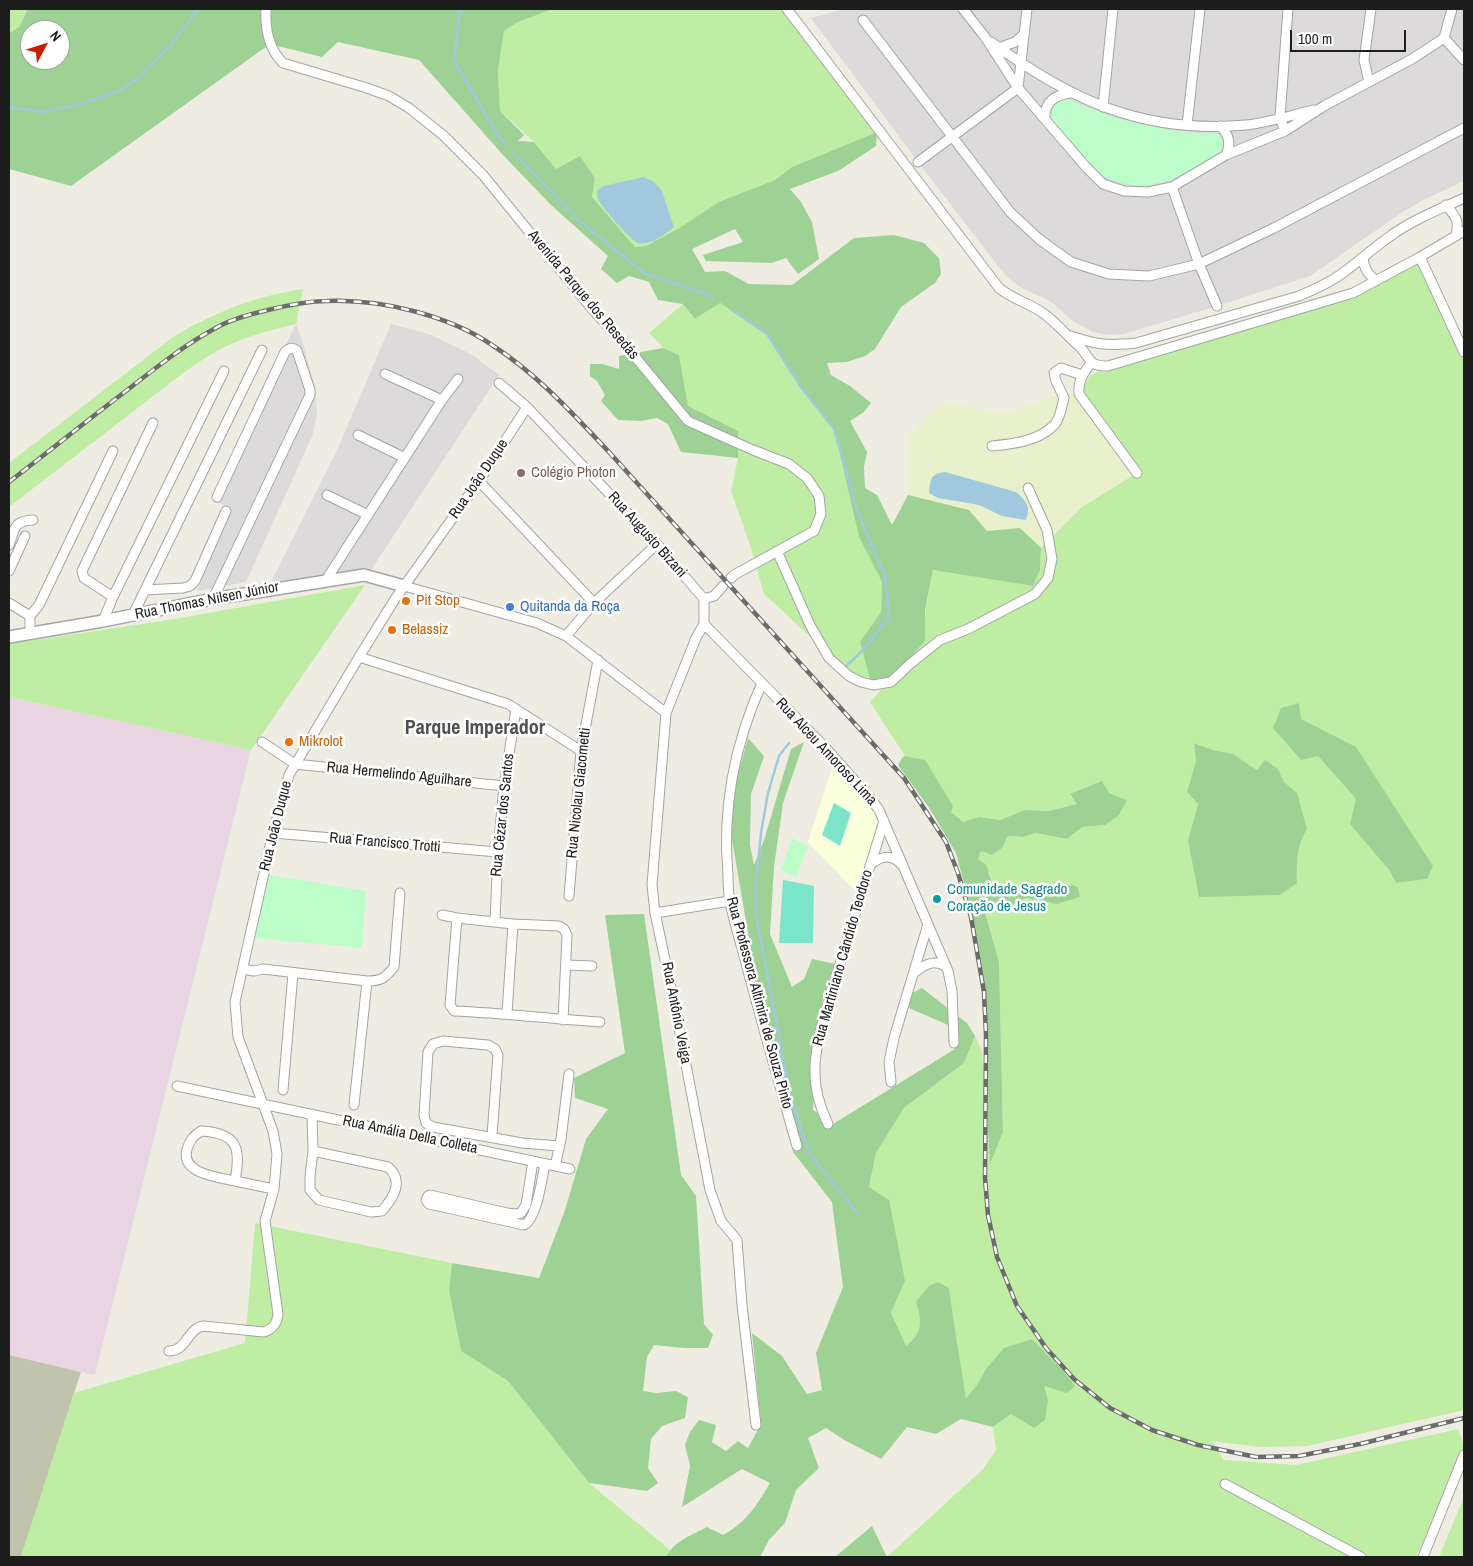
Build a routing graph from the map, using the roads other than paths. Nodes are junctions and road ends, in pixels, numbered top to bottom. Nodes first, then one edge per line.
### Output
1 (787, 9) edge
2 (962, 9) edge
3 (1027, 9) edge
4 (1113, 9) edge
5 (1200, 9) edge
6 (1288, 9) edge
7 (1371, 9) edge
8 (1452, 9) edge
9 (266, 12) edge
10 (863, 20) dead end
11 (1024, 34) junction
12 (985, 37) junction
13 (1444, 38) junction
14 (999, 48) junction
15 (1464, 60) edge
16 (1021, 64) junction
17 (1369, 82) junction
18 (1018, 88) junction
19 (1070, 92) junction
20 (1103, 107) junction
21 (1320, 109) junction
22 (1280, 117) junction
23 (1045, 118) junction
24 (1186, 124) junction
25 (1220, 126) junction
26 (1464, 128) edge
27 (1285, 130) junction
28 (953, 136) junction
29 (1226, 155) junction
30 (918, 162) dead end
31 (1172, 187) junction
32 (1464, 198) edge
33 (1446, 205) junction
34 (1464, 231) edge
35 (1456, 236) junction
36 (1363, 256) junction
37 (1420, 258) junction
38 (1199, 264) junction
39 (1376, 282) junction
40 (1217, 306) dead end
41 (1065, 334) junction
42 (262, 350) dead end
43 (1464, 352) edge
44 (1091, 363) junction
45 (224, 371) dead end
46 (385, 374) dead end
47 (1082, 375) junction
48 (458, 379) dead end
49 (498, 384) dead end
50 (442, 400) junction
51 (527, 407) junction
52 (153, 423) dead end
53 (358, 435) dead end
54 (992, 446) dead end
55 (113, 451) dead end
56 (405, 458) junction
57 (1138, 473) dead end
58 (479, 481) junction
59 (1028, 488) dead end
60 (327, 495) dead end
61 (217, 497) dead end
62 (226, 511) dead end
63 (368, 515) junction
64 (33, 520) dead end
65 (25, 536) dead end
66 (657, 544) junction
67 (9, 545) edge
68 (777, 551) junction
69 (9, 571) edge
70 (731, 578) dead end
71 (326, 580) junction
72 (404, 586) junction
73 (723, 586) dead end
74 (145, 590) junction
75 (113, 597) junction
76 (213, 599) junction
77 (704, 599) junction
78 (9, 603) edge
79 (594, 603) junction
80 (134, 615) junction
81 (30, 616) junction
82 (103, 621) junction
83 (704, 624) junction
84 (30, 633) junction
85 (566, 636) junction
86 (9, 637) edge
87 (359, 657) junction
88 (598, 660) junction
89 (762, 683) junction
90 (516, 709) junction
91 (666, 713) junction
92 (262, 742) dead end
93 (581, 751) junction
94 (294, 764) junction
95 (504, 786) junction
96 (884, 820) junction
97 (273, 833) junction
98 (498, 852) junction
99 (870, 865) junction
100 (904, 868) junction
101 (400, 893) dead end
102 (569, 896) dead end
103 (730, 901) junction
104 (655, 913) junction
105 (442, 915) dead end
106 (457, 918) junction
107 (495, 921) junction
108 (513, 924) junction
109 (928, 924) junction
110 (566, 965) junction
111 (244, 966) junction
112 (592, 966) dead end
113 (946, 967) junction
114 (293, 973) junction
115 (913, 973) junction
116 (367, 981) junction
117 (508, 1013) junction
118 (563, 1020) junction
119 (600, 1022) dead end
120 (954, 1043) dead end
121 (569, 1074) dead end
122 (891, 1082) dead end
123 (177, 1086) dead end
124 (283, 1090) dead end
125 (263, 1104) junction
126 (354, 1105) dead end
127 (312, 1114) junction
128 (828, 1124) dead end
129 (492, 1136) junction
130 (559, 1146) junction
131 (797, 1146) dead end
132 (313, 1151) junction
133 (534, 1161) junction
134 (549, 1164) junction
135 (570, 1169) dead end
136 (235, 1181) junction
137 (274, 1189) junction
138 (169, 1351) dead end
139 (756, 1425) dead end
140 (1464, 1456) edge
141 (1225, 1484) dead end
142 (1361, 1557) edge
143 (1423, 1557) edge

1 - 41 street
2 - 12 street
3 - 11 street
4 - 20 street
5 - 24 street
6 - 22 street
7 - 17 street
8 - 13 street
9 - 68 street, Avenida Parque dos Resedás
10 - 28 street
11 - 14 street
11 - 16 street
12 - 14 street
12 - 18 street
13 - 15 street
13 - 17 street
14 - 16 street
16 - 18 street
16 - 19 street
17 - 21 street
18 - 23 street
18 - 28 street
19 - 20 street
19 - 23 street
20 - 24 street
21 - 22 street
21 - 27 street
22 - 25 street
22 - 27 street
23 - 31 street
24 - 25 street
25 - 29 street
26 - 38 street
27 - 29 street
28 - 30 street
28 - 38 street
29 - 31 street
31 - 38 street
32 - 33 street
33 - 35 street
33 - 36 street
34 - 35 street
35 - 37 street
36 - 39 street
36 - 41 street
37 - 39 street
37 - 43 street
38 - 40 street
39 - 44 street
41 - 44 street
42 - 74 street
44 - 47 street
45 - 75 street
46 - 50 street
47 - 54 street
47 - 57 street
48 - 50 street
49 - 51 street, Rua Augusto Bizani
50 - 56 street
51 - 58 street, Rua João Duque
51 - 66 street, Rua Augusto Bizani
52 - 75 street
53 - 56 street
55 - 81 street
56 - 63 street
58 - 72 street, Rua João Duque
58 - 79 street
59 - 68 street
60 - 63 street
61 - 76 street
62 - 74 street
63 - 71 street
64 - 67 street
65 - 69 street
66 - 77 street, Rua Augusto Bizani
66 - 79 street
68 - 70 street, Avenida Parque dos Resedás
71 - 72 street, Rua Thomas Nilsen Júnior
71 - 76 street, Rua Thomas Nilsen Júnior
72 - 85 street
72 - 87 street, Rua João Duque
73 - 77 street
74 - 80 street
75 - 82 street
76 - 80 street, Rua Thomas Nilsen Júnior
77 - 83 street, Rua Antônio Veiga
78 - 81 street
79 - 85 street
80 - 82 street, Rua Thomas Nilsen Júnior
81 - 84 street
82 - 84 street, Rua Thomas Nilsen Júnior
83 - 89 street, Rua Alceu Amoroso Lima
83 - 91 street, Rua Antônio Veiga
84 - 86 street, Rua Thomas Nilsen Júnior
85 - 88 street
87 - 90 street
87 - 94 street, Rua João Duque
88 - 91 street
88 - 93 street, Rua Nicolau Giacometti
89 - 96 street, Rua Alceu Amoroso Lima
89 - 103 street, Rua Professora Altimira de Souza Pinto
90 - 93 street
90 - 95 street, Rua Cézar dos Santos
91 - 104 street, Rua Antônio Veiga
92 - 94 street
93 - 102 street, Rua Nicolau Giacometti
94 - 95 street, Rua Hermelindo Aguilhare
94 - 97 street, Rua João Duque
95 - 98 street, Rua Cézar dos Santos
96 - 99 street, Rua Martiniano Cândido Teodoro
96 - 100 street, Rua Alceu Amoroso Lima
97 - 98 street, Rua Francisco Trotti
97 - 111 street, Rua João Duque
98 - 107 street, Rua Cézar dos Santos
99 - 100 street
99 - 128 street, Rua Martiniano Cândido Teodoro
100 - 109 street, Rua Alceu Amoroso Lima
101 - 116 street
103 - 104 street
103 - 131 street, Rua Professora Altimira de Souza Pinto
104 - 139 street, Rua Antônio Veiga
105 - 106 street
106 - 107 street
106 - 117 street
107 - 108 street
108 - 110 street
108 - 117 street
109 - 113 street, Rua Alceu Amoroso Lima
109 - 115 street
110 - 112 street
110 - 118 street
111 - 114 street
111 - 125 street, Rua João Duque
113 - 115 street
113 - 120 street, Rua Alceu Amoroso Lima
114 - 116 street
114 - 124 street
115 - 122 street
116 - 126 street
117 - 118 street
118 - 119 street
121 - 130 street
123 - 125 street, Rua Amália Della Colleta
125 - 127 street, Rua Amália Della Colleta
125 - 137 street, Rua João Duque
127 - 132 street
127 - 133 street, Rua Amália Della Colleta
129 - 129 street
129 - 130 street
130 - 134 street
132 - 132 street
133 - 134 street, Rua Amália Della Colleta
133 - 134 street
134 - 135 street, Rua Amália Della Colleta
136 - 136 street
136 - 137 street
137 - 138 street, Rua João Duque
140 - 143 street
141 - 142 street

